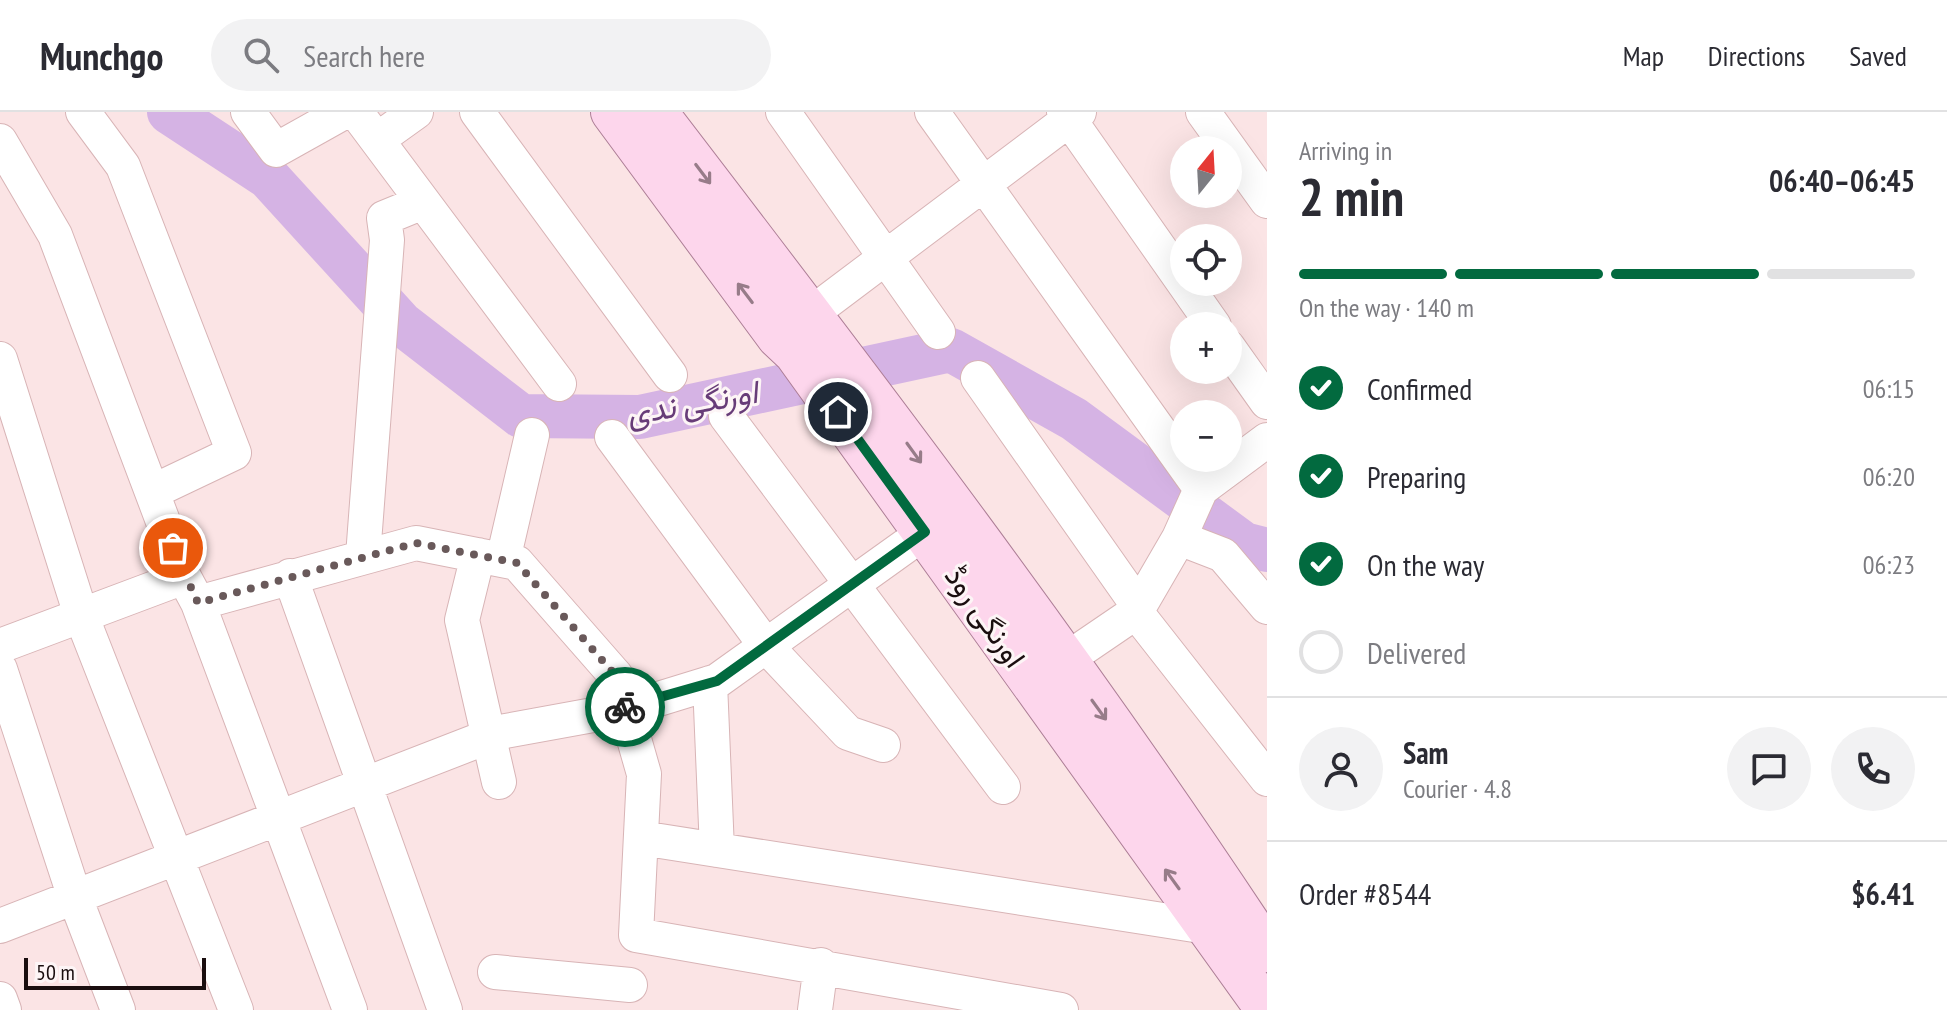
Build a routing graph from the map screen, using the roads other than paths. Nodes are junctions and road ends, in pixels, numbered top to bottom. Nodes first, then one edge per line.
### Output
1 (83, 112) edge
2 (248, 112) edge
3 (344, 112) edge
4 (356, 112) edge
5 (416, 112) edge
6 (477, 112) edge
7 (612, 112) edge
8 (656, 112) edge
9 (783, 112) edge
10 (932, 112) edge
11 (1203, 112) edge
12 (1071, 115) edge
13 (377, 140) junction
14 (0, 141) edge
15 (984, 185) junction
16 (1267, 201) edge
17 (423, 202) junction
18 (886, 258) junction
19 (1205, 312) edge
20 (938, 332) dead end
21 (804, 337) junction
22 (0, 359) edge
23 (1242, 367) edge
24 (670, 375) dead end
25 (978, 378) dead end
26 (559, 384) dead end
27 (853, 401) junction
28 (1267, 402) edge
29 (726, 416) dead end
30 (532, 435) dead end
31 (612, 437) dead end
32 (1267, 440) edge
33 (152, 492) junction
34 (1199, 493) junction
35 (925, 532) junction
36 (1181, 533) junction
37 (363, 556) junction
38 (491, 558) junction
39 (290, 576) junction
40 (851, 585) junction
41 (191, 590) junction
42 (1267, 607) edge
43 (1137, 610) junction
44 (81, 615) junction
45 (0, 646) edge
46 (766, 646) junction
47 (1064, 661) junction
48 (0, 669) edge
49 (710, 683) junction
50 (626, 709) junction
51 (487, 736) junction
52 (883, 745) dead end
53 (1267, 779) edge
54 (499, 782) dead end
55 (366, 783) junction
56 (1003, 787) dead end
57 (276, 820) junction
58 (641, 838) junction
59 (717, 850) junction
60 (177, 857) junction
61 (74, 895) junction
62 (0, 926) edge
63 (1207, 927) junction
64 (636, 935) junction
65 (1267, 951) edge
66 (821, 965) junction
67 (495, 972) dead end
68 (628, 997) edge
69 (0, 999) edge
70 (4, 1010) edge
71 (118, 1010) edge
72 (236, 1010) edge
73 (350, 1010) edge
74 (445, 1010) edge
75 (815, 1010) edge
76 (1061, 1010) edge
77 (1267, 1010) edge

1 - 33 street
2 - 3 street
4 - 13 street
5 - 13 street
6 - 24 street
21 -> 7 main road, اورنگی روڈ
8 -> 21 main road, اورنگی روڈ
9 - 18 street
10 - 15 street
11 - 16 street
12 - 15 street
12 - 19 street
13 - 17 street
14 - 33 street
15 - 18 street
15 - 34 street
17 - 26 street
17 - 37 street
18 - 20 street
18 - 21 street
21 - 27 main road, اورنگی روڈ
22 - 44 street
23 - 28 street
25 - 43 street
27 - 35 main road, اورنگی روڈ
27 -> 47 main road, اورنگی روڈ
29 - 40 street
30 - 38 street
31 - 46 street
32 - 34 street
33 - 41 street
34 - 36 street
35 - 40 street
63 -> 35 main road, اورنگی روڈ
36 - 42 street
36 - 43 street
37 - 38 street
37 - 39 street
38 - 50 street
38 - 51 street
39 - 41 street
39 - 55 street
40 - 46 street
40 - 56 street
41 - 44 street
41 - 57 street
43 - 47 street
43 - 53 street
44 - 45 street
44 - 60 street
46 - 49 street
46 - 52 street
47 -> 65 main road, اورنگی روڈ
48 - 61 street
49 - 50 street
49 - 59 street
50 - 51 street
50 - 58 street
51 - 54 street
51 - 55 street
55 - 57 street
55 - 74 street
57 - 60 street
57 - 73 street
58 - 59 street
58 - 64 street
59 - 63 street
60 - 61 street
60 - 72 street
61 - 62 street
61 - 71 street
63 - 77 main road, اورنگی روڈ
64 - 66 street
64 - 68 street
66 - 75 street
66 - 76 street
67 - 68 street
69 - 70 street

